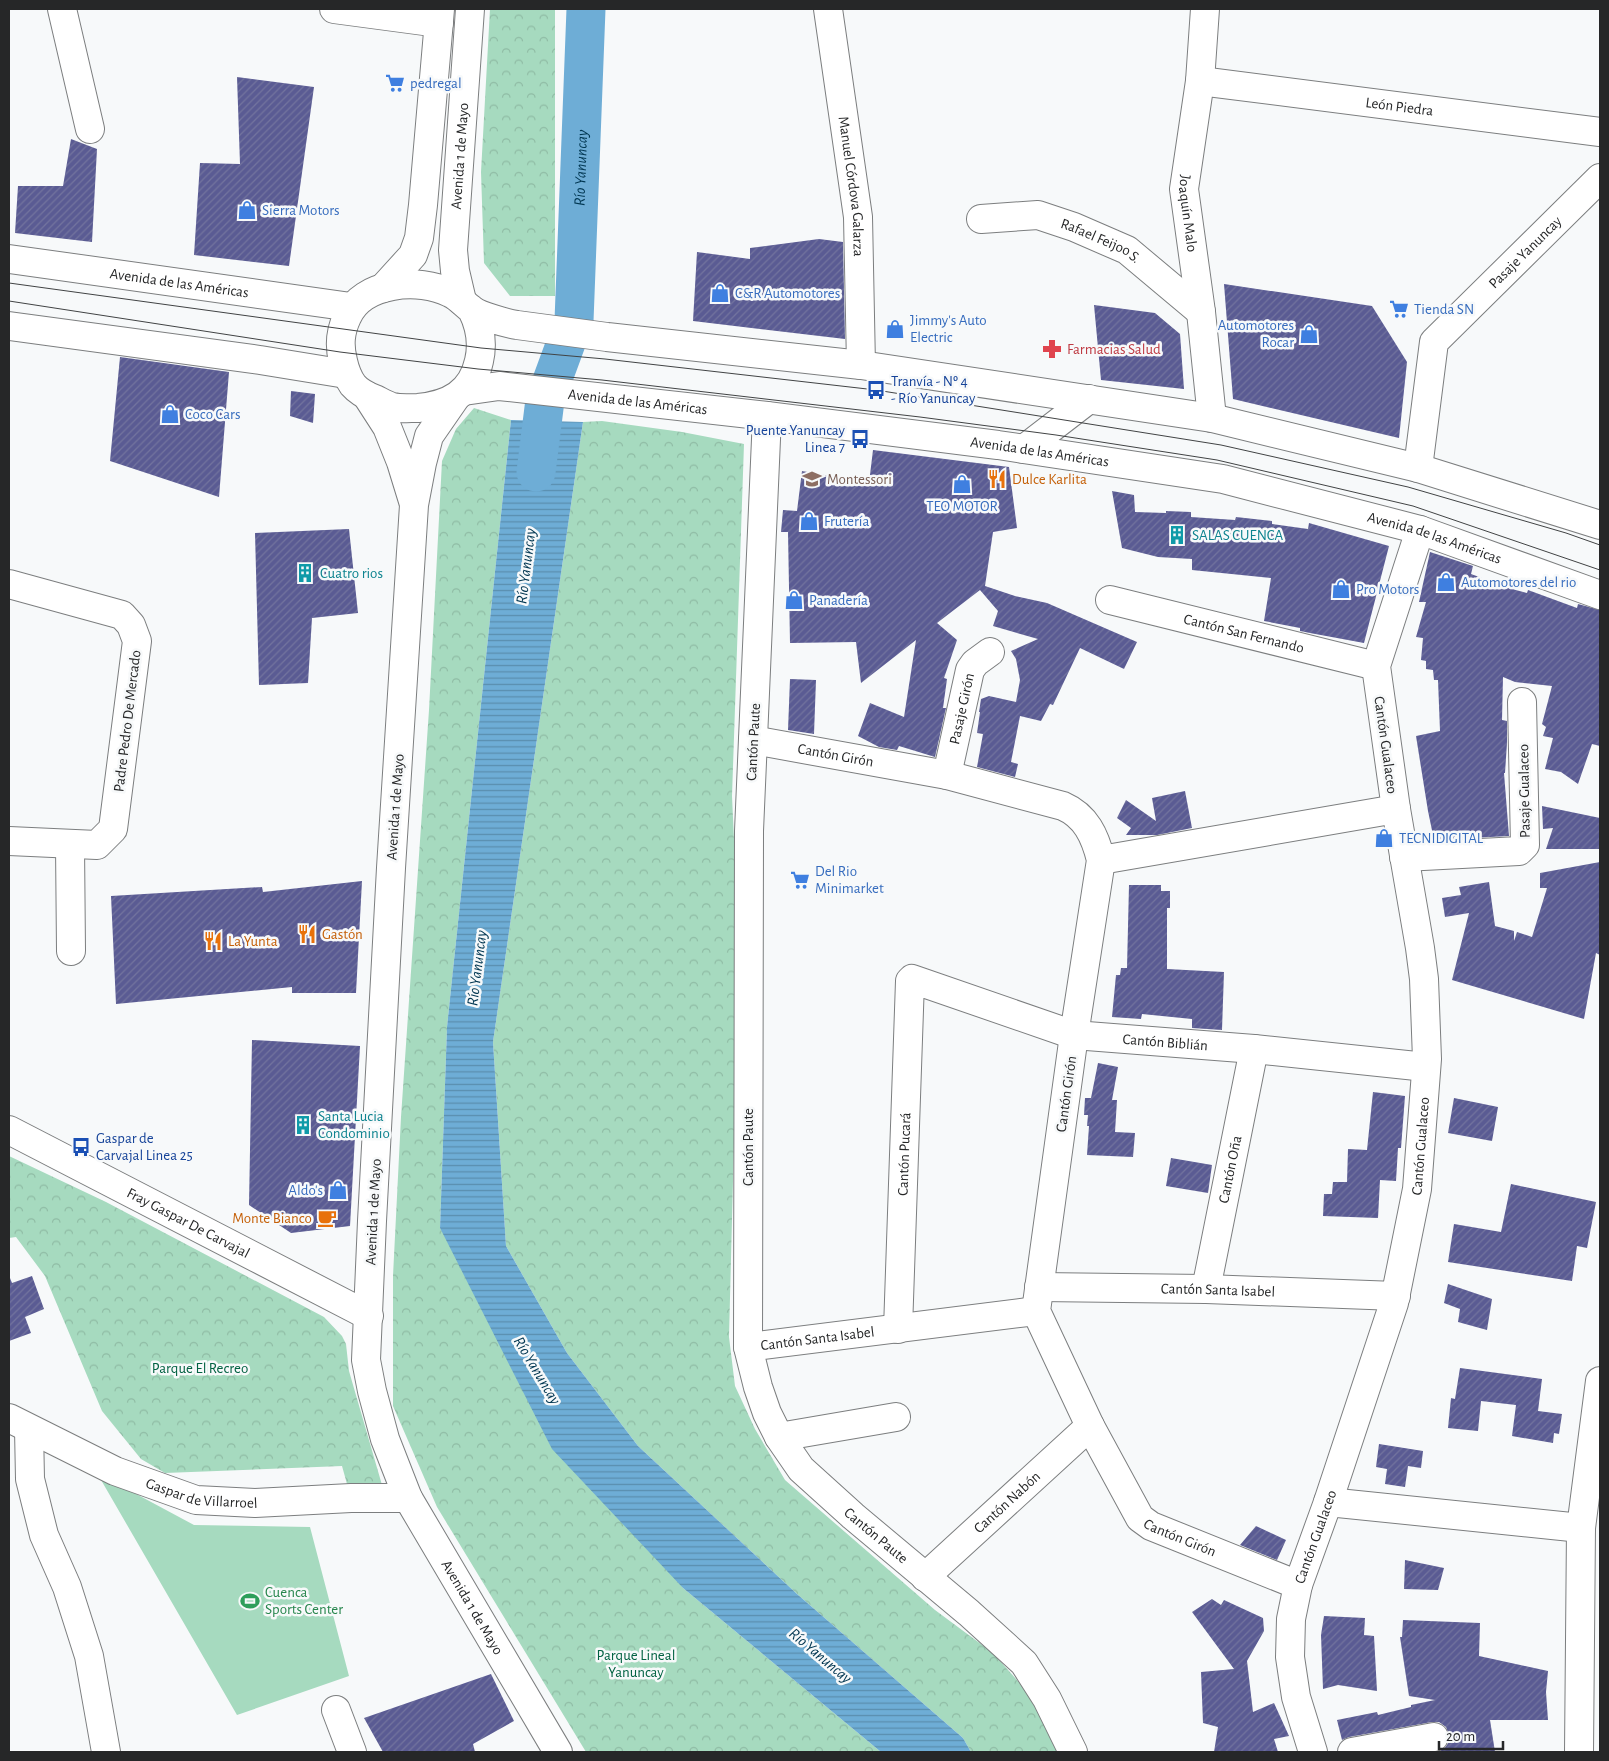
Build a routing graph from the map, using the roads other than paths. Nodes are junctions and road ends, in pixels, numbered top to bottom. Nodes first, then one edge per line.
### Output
1 (62, 9) edge
2 (334, 9) edge
3 (470, 9) edge
4 (828, 9) edge
5 (1205, 9) edge
6 (440, 16) edge
7 (1200, 81) junction
8 (90, 129) dead end
9 (1600, 132) edge
10 (1600, 178) edge
11 (981, 219) dead end
12 (9, 259) edge
13 (383, 288) junction
14 (467, 306) junction
15 (351, 307) junction
16 (1201, 312) junction
17 (9, 326) edge
18 (860, 365) junction
19 (346, 374) junction
20 (460, 394) junction
21 (366, 396) junction
22 (1089, 399) junction
23 (767, 416) junction
24 (1212, 418) junction
25 (1024, 449) junction
26 (1418, 468) junction
27 (414, 505) junction
28 (1600, 525) edge
29 (1420, 530) junction
30 (9, 584) edge
31 (1600, 595) edge
32 (1110, 600) dead end
33 (990, 652) dead end
34 (1376, 666) junction
35 (1522, 702) dead end
36 (753, 740) junction
37 (946, 775) junction
38 (1396, 809) junction
39 (9, 841) edge
40 (70, 845) junction
41 (1404, 857) junction
42 (1101, 860) junction
43 (71, 951) dead end
44 (912, 978) joint
45 (1074, 1035) junction
46 (1254, 1049) junction
47 (1426, 1066) junction
48 (9, 1130) edge
49 (1206, 1290) junction
50 (1396, 1296) junction
51 (1037, 1299) junction
52 (369, 1316) junction
53 (898, 1329) junction
54 (748, 1348) junction
55 (1600, 1381) edge
56 (896, 1417) dead end
57 (19, 1423) edge
58 (1090, 1426) junction
59 (779, 1437) junction
60 (408, 1498) junction
61 (1328, 1502) junction
62 (1581, 1528) junction
63 (925, 1577) junction
64 (1298, 1585) junction
65 (336, 1710) dead end
66 (1434, 1737) dead end
67 (106, 1752) edge
68 (352, 1752) edge
69 (558, 1752) edge
70 (1073, 1752) edge
71 (1313, 1752) edge
72 (1352, 1752) edge
73 (1579, 1752) edge

1 - 8 street
2 - 6 street
3 - 14 street, Avenida 1 de Mayo
4 - 18 street, Manuel Córdova Galarza
5 - 7 street, Joaquín Malo
6 - 13 street, Avenida 1 de Mayo
7 - 9 street, León Piedra
7 - 16 street, Joaquín Malo
10 - 26 street, Pasaje Yanuncay
11 - 16 street, Rafael Feijoo S.
12 - 15 street, Avenida de las Américas
13 - 14 street
13 - 15 street
14 - 18 street
14 - 20 street
15 - 19 street, Avenida de las Américas
16 - 24 street, Joaquín Malo
17 - 19 street
18 - 22 street
19 - 21 street, Avenida de las Américas
20 - 21 street, Avenida de las Américas
20 - 23 street, Avenida de las Américas
20 - 27 street, Avenida 1 de Mayo
21 - 27 street, Avenida 1 de Mayo
22 - 24 street
22 - 25 street
23 - 25 street, Avenida de las Américas
23 - 36 street, Cantón Paute
24 - 26 street
25 - 29 street, Avenida de las Américas
26 - 28 street
27 - 52 street, Avenida 1 de Mayo
29 - 31 street, Avenida de las Américas
29 - 34 street, Cantón Gualaceo
30 - 40 street, Padre Pedro De Mercado
32 - 34 street, Cantón San Fernando
33 - 37 street, Pasaje Girón
34 - 38 street, Cantón Gualaceo
35 - 41 street, Pasaje Gualaceo
36 - 37 street, Cantón Girón
36 - 54 street, Cantón Paute
37 - 42 street, Cantón Girón
38 - 41 street, Cantón Gualaceo
38 - 42 street
39 - 40 street
40 - 43 street
41 - 47 street, Cantón Gualaceo
42 - 45 street, Cantón Girón
44 - 45 street, Cantón Biblián
44 - 53 street, Cantón Pucará
45 - 46 street, Cantón Biblián
45 - 51 street, Cantón Girón
46 - 47 street, Cantón Biblián
46 - 49 street, Cantón Oña
47 - 50 street, Cantón Gualaceo
48 - 52 street, Fray Gaspar De Carvajal
49 - 50 street, Cantón Santa Isabel
49 - 51 street, Cantón Santa Isabel
50 - 61 street, Cantón Gualaceo
51 - 53 street, Cantón Santa Isabel
51 - 58 street, Cantón Girón
52 - 60 street, Avenida 1 de Mayo
53 - 54 street, Cantón Santa Isabel
54 - 59 street, Cantón Paute
55 - 62 street
56 - 59 street
57 - 60 street, Gaspar de Villarroel
57 - 67 street
58 - 63 street, Cantón Nabón
58 - 64 street, Cantón Girón
59 - 63 street, Cantón Paute
60 - 69 street, Avenida 1 de Mayo
61 - 62 street
61 - 64 street, Cantón Gualaceo
62 - 73 street
63 - 70 street, Cantón Paute
64 - 71 street, Cantón Gualaceo
65 - 68 street
66 - 72 street

